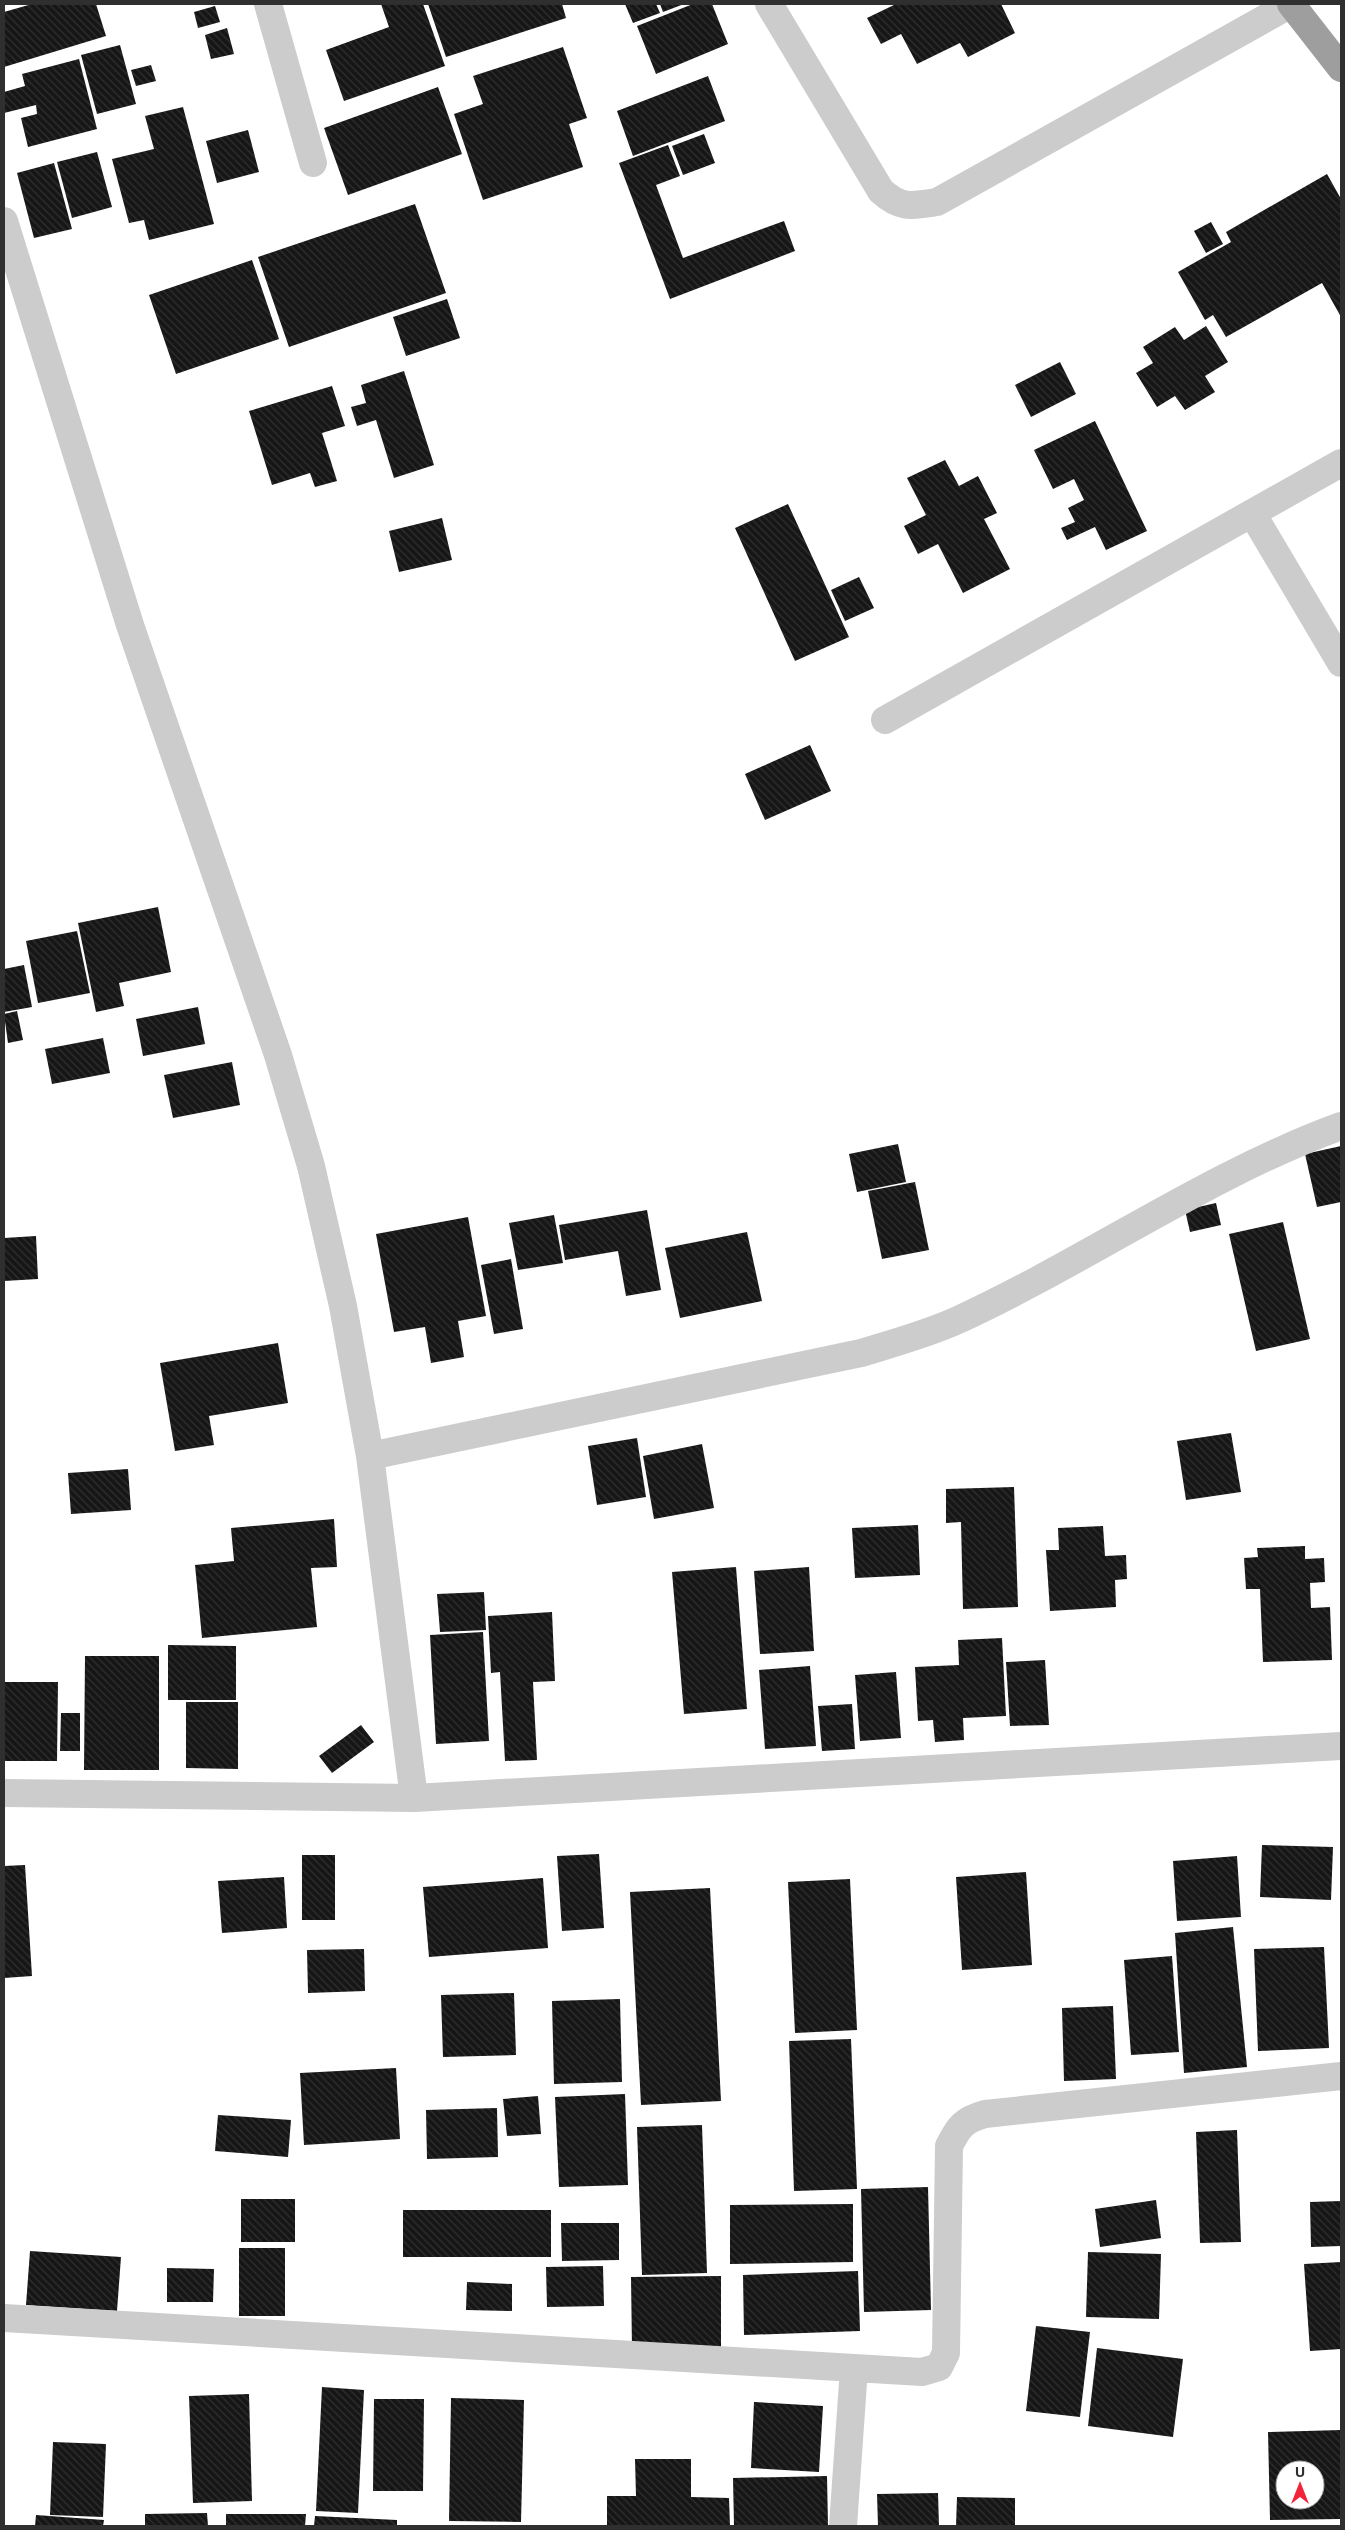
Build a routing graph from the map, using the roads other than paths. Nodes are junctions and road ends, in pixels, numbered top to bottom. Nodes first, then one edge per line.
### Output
1 (268, 4) edge
2 (769, 4) edge
3 (1291, 4) edge
4 (1341, 68) edge
5 (313, 163) dead end
6 (4, 221) edge
7 (1341, 463) edge
8 (1252, 513) junction
9 (1341, 663) edge
10 (885, 720) dead end
11 (1341, 1126) edge
12 (370, 1456) junction
13 (1341, 1746) edge
14 (4, 1793) edge
15 (414, 1798) junction
16 (1341, 2076) edge
17 (4, 2318) edge
18 (854, 2368) junction
19 (843, 2526) edge

1 - 5 street
2 - 3 street
3 - 4 highway
6 - 12 street
7 - 8 street
8 - 9 street
8 - 10 street
11 - 12 street
12 - 15 street
13 - 15 street
14 - 15 street
16 - 18 street
17 - 18 street
18 - 19 street

